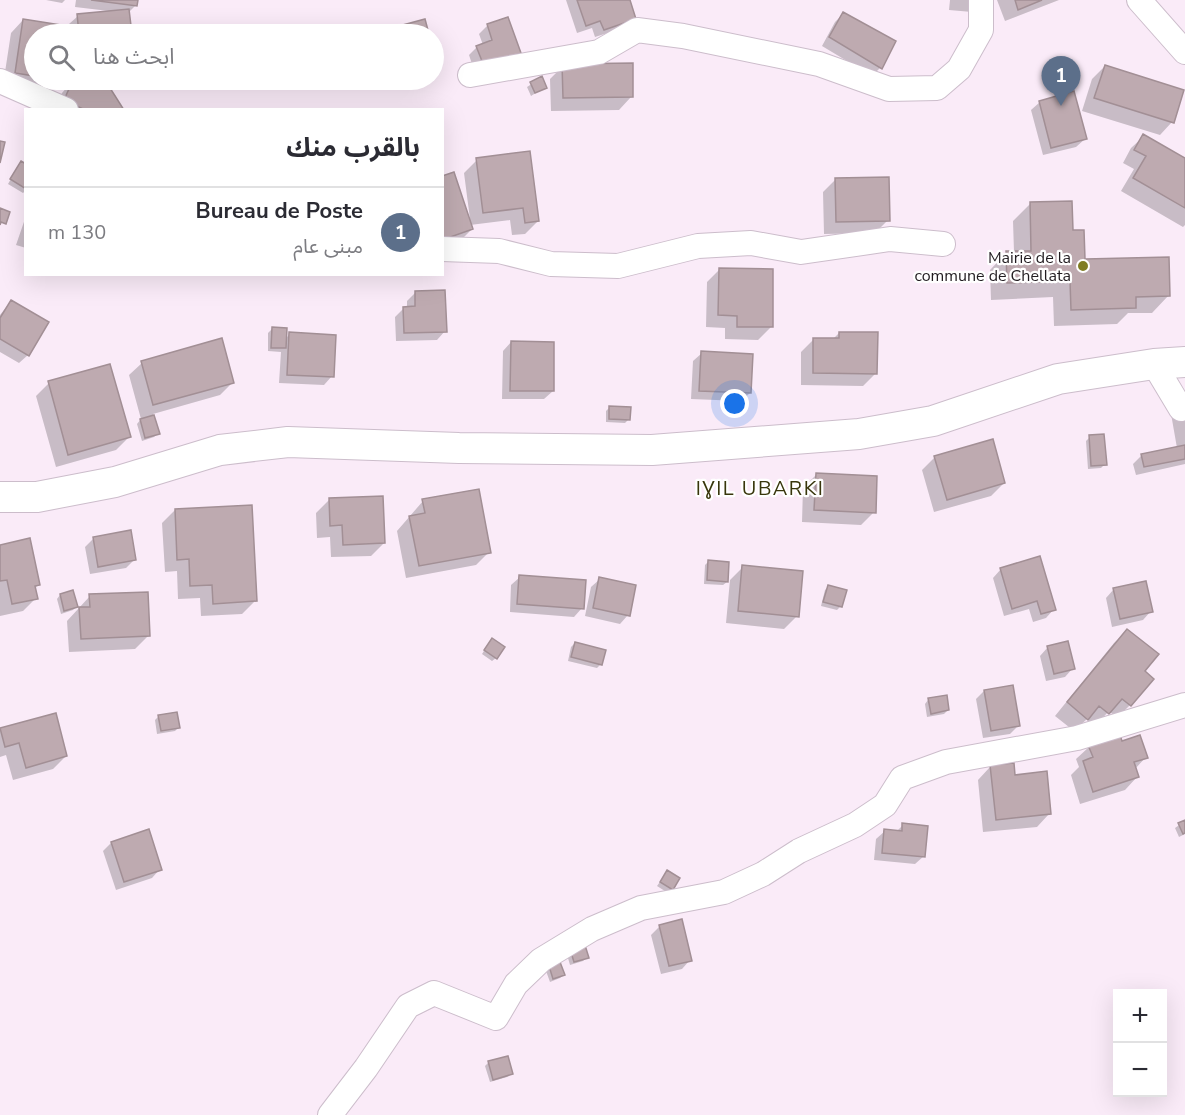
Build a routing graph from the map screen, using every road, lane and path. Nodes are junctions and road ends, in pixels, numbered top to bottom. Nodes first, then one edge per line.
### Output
1 (981, 0) edge
2 (1139, 0) edge
3 (1185, 52) edge
4 (470, 75) dead end
5 (0, 81) edge
6 (61, 108) edge
7 (943, 244) dead end
8 (444, 249) edge
9 (1185, 362) edge
10 (1154, 364) junction
11 (1185, 408) edge
12 (0, 497) edge
13 (1185, 705) edge
14 (330, 1115) edge

1 - 4 street
2 - 3 street
5 - 6 street
7 - 8 street
9 - 10 main road
10 - 11 street
10 - 12 main road
13 - 14 street

